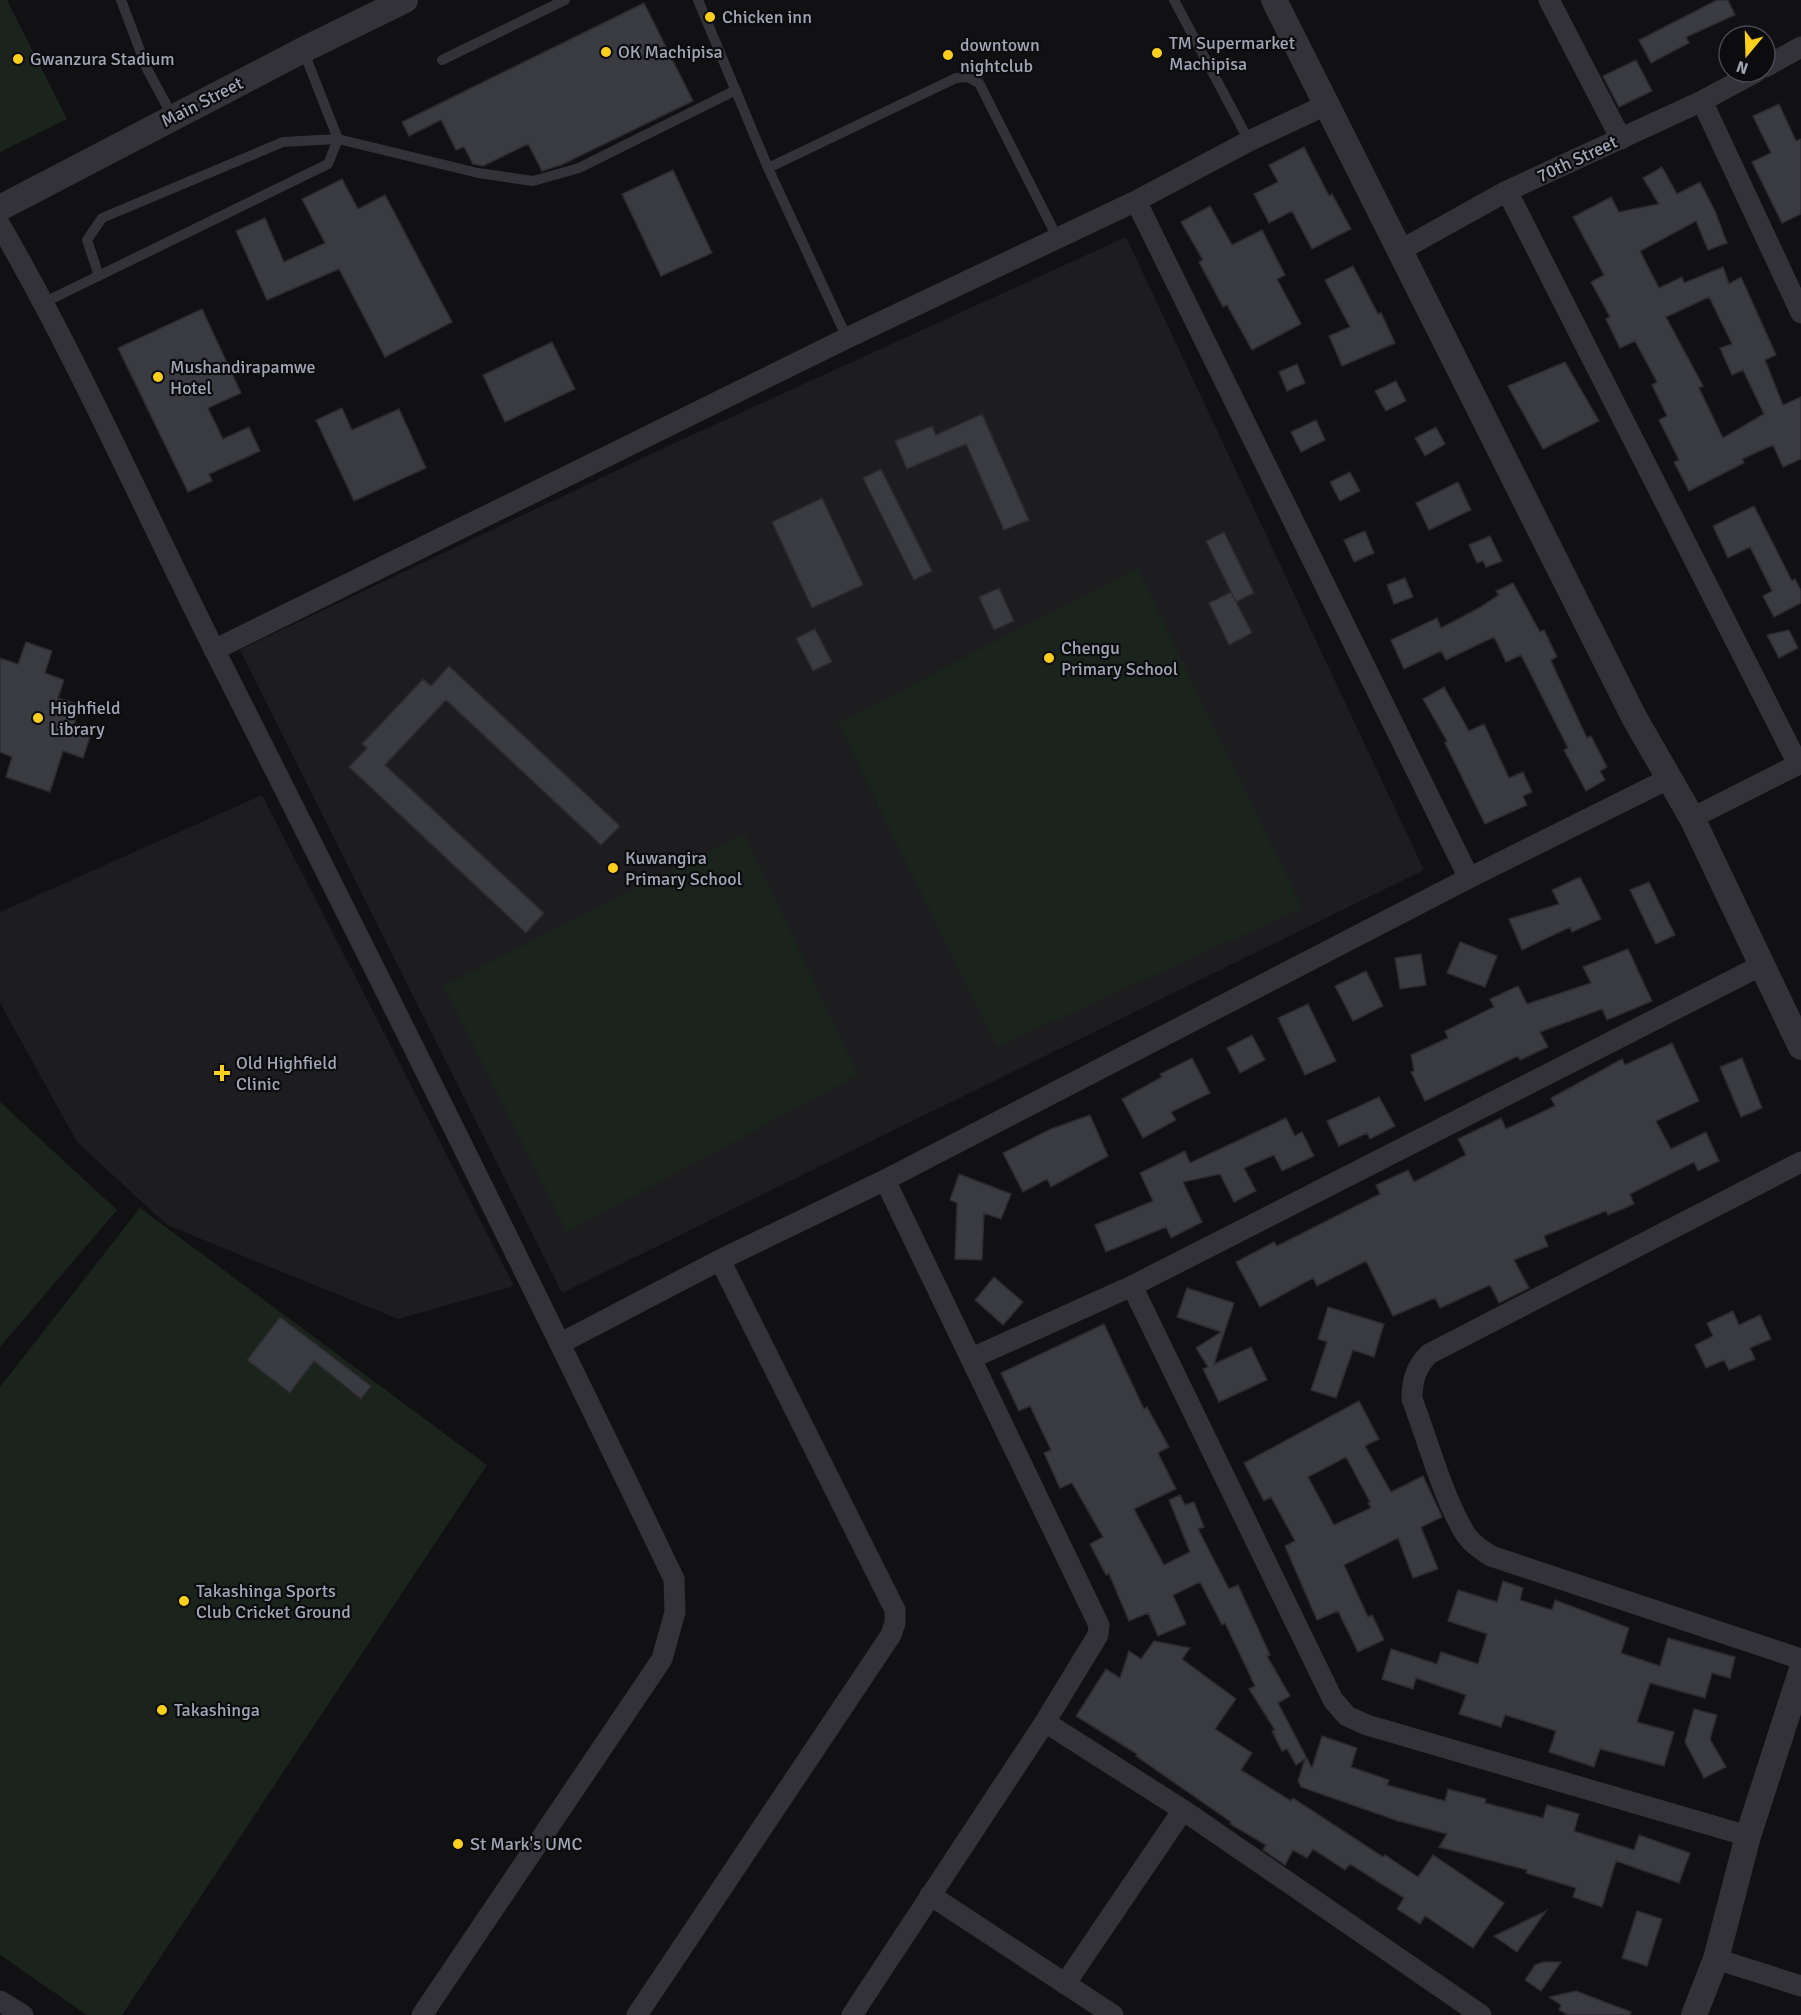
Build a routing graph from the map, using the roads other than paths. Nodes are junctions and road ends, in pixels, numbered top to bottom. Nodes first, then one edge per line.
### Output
1 (121, 0) edge
2 (405, 0) edge
3 (565, 0) edge
4 (698, 0) edge
5 (1174, 0) edge
6 (1274, 0) edge
7 (1549, 0) edge
8 (1801, 48) edge
9 (303, 50) junction
10 (442, 60) dead end
11 (1777, 61) edge
12 (1734, 84) edge
13 (736, 90) junction
14 (1702, 101) junction
15 (1326, 105) junction
16 (173, 117) junction
17 (338, 139) junction
18 (1621, 139) junction
19 (1249, 141) junction
20 (768, 168) junction
21 (1507, 191) junction
22 (1136, 201) junction
23 (0, 208) edge
24 (0, 225) edge
25 (1057, 237) junction
26 (1401, 250) junction
27 (99, 276) junction
28 (45, 302) junction
29 (1801, 313) edge
30 (847, 338) junction
31 (214, 650) junction
32 (1800, 763) edge
33 (1668, 779) junction
34 (1692, 818) junction
35 (1469, 878) junction
36 (1762, 965) junction
37 (1801, 1047) edge
38 (1801, 1162) edge
39 (885, 1180) junction
40 (720, 1260) junction
41 (1132, 1286) junction
42 (561, 1343) junction
43 (972, 1358) junction
44 (1801, 1659) edge
45 (1801, 1672) edge
46 (1045, 1722) junction
47 (1183, 1810) junction
48 (1748, 1836) junction
49 (930, 1895) junction
50 (1716, 1959) junction
51 (1065, 1984) junction
52 (1801, 1986) edge
53 (0, 2001) edge
54 (23, 2015) edge
55 (422, 2015) edge
56 (637, 2015) edge
57 (852, 2015) edge
58 (1113, 2015) edge
59 (1480, 2015) edge
60 (1694, 2015) edge

1 - 16 lane
2 - 9 street, Main Street
3 - 10 lane
4 - 13 lane
5 - 19 lane
6 - 15 street
7 - 18 street
8 - 11 street
9 - 16 street, Main Street
9 - 17 lane
12 - 14 street, 70th Street
13 - 17 lane
13 - 20 lane
14 - 18 street, 70th Street
14 - 29 street
15 - 19 street
15 - 26 street
16 - 23 street, Main Street
17 - 27 lane
17 - 27 lane
18 - 21 street, 70th Street
19 - 22 street
20 - 25 lane
20 - 30 lane
21 - 26 street, 70th Street
21 - 32 street
22 - 25 street
22 - 35 street
24 - 28 street
25 - 30 street
26 - 33 street
27 - 28 lane
28 - 31 street
30 - 31 street
31 - 42 street
32 - 34 street
33 - 34 street
33 - 35 street
34 - 36 street
35 - 39 street
36 - 37 street
36 - 41 street
38 - 44 street
39 - 40 street
39 - 43 street
40 - 42 street
40 - 56 street
41 - 43 street
41 - 48 street
42 - 55 street
43 - 46 street
45 - 48 street
46 - 47 street
46 - 49 street
47 - 51 street
47 - 59 street
48 - 50 street
49 - 51 street
49 - 57 street
50 - 52 street
50 - 60 street
51 - 58 street
53 - 54 street

